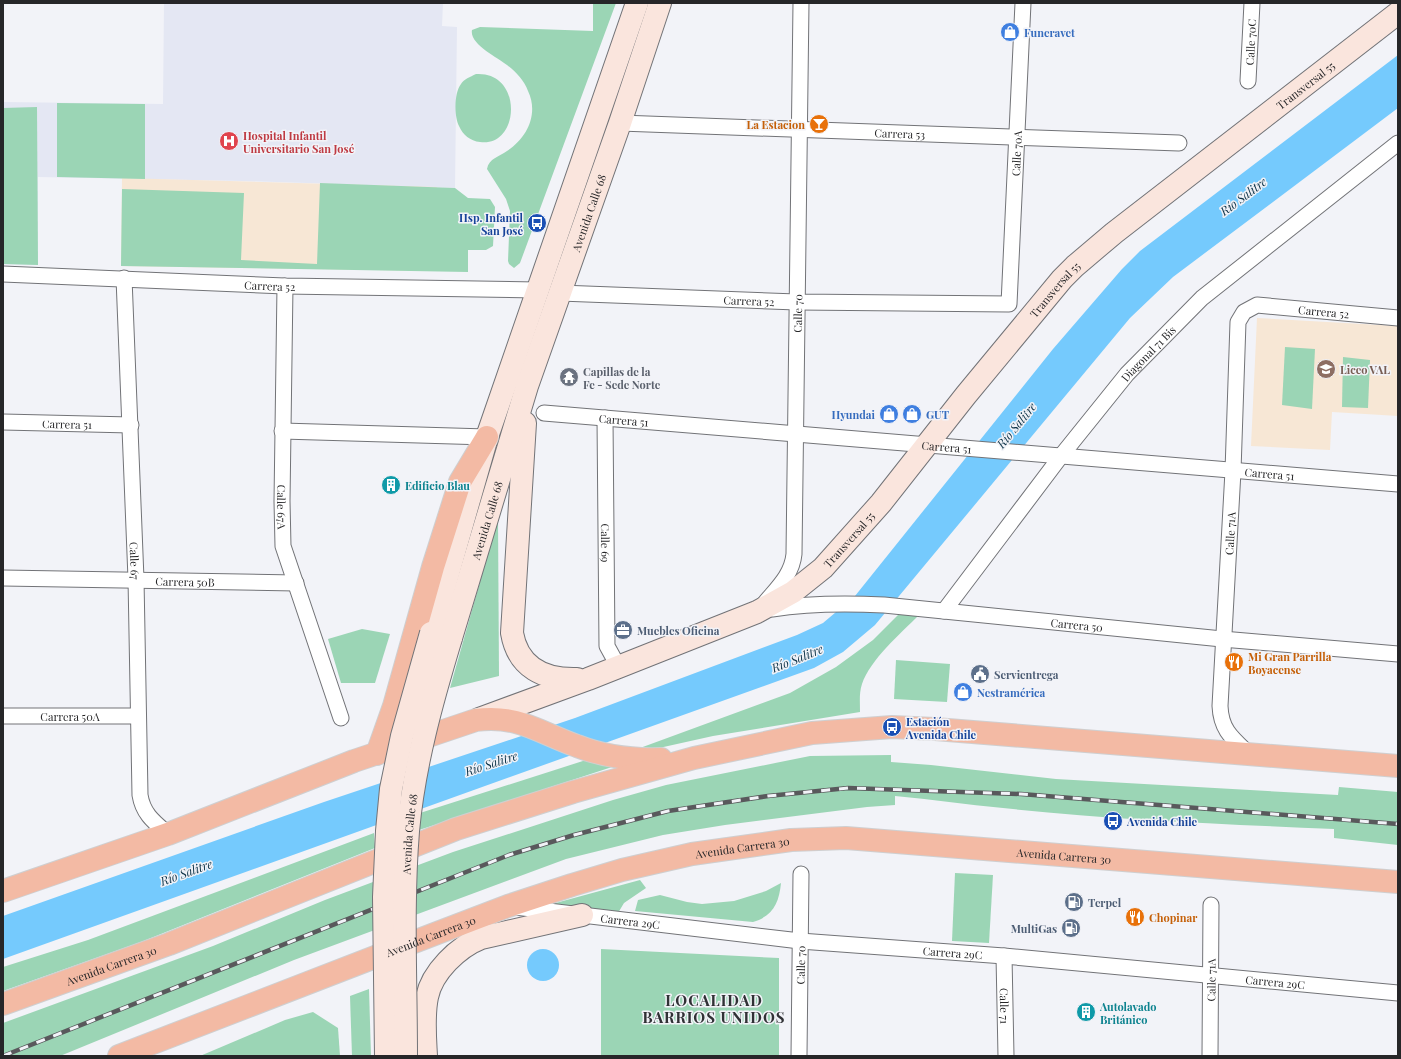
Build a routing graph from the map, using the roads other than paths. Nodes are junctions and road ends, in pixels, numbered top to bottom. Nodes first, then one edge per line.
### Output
1 (637, 3) edge
2 (660, 3) edge
3 (801, 3) edge
4 (1023, 3) edge
5 (1252, 3) edge
6 (1398, 13) edge
7 (1248, 80) dead end
8 (620, 123) junction
9 (799, 129) junction
10 (1016, 137) junction
11 (1398, 142) edge
12 (1179, 143) dead end
13 (3, 274) edge
14 (124, 278) junction
15 (285, 286) junction
16 (538, 290) junction
17 (560, 293) junction
18 (797, 302) junction
19 (1009, 304) joint
20 (1250, 307) joint
21 (1398, 318) edge
22 (527, 386) junction
23 (544, 413) dead end
24 (605, 418) junction
25 (3, 422) edge
26 (131, 425) junction
27 (282, 431) junction
28 (796, 434) junction
29 (487, 437) junction
30 (936, 446) junction
31 (1055, 456) junction
32 (1233, 471) junction
33 (1398, 484) edge
34 (3, 578) edge
35 (136, 579) junction
36 (296, 583) junction
37 (944, 610) junction
38 (757, 612) junction
39 (441, 635) junction
40 (1222, 639) junction
41 (1398, 654) edge
42 (618, 666) junction
43 (588, 678) junction
44 (3, 716) edge
45 (138, 716) junction
46 (341, 718) dead end
47 (476, 720) junction
48 (377, 754) junction
49 (1249, 754) junction
50 (694, 758) junction
51 (1398, 766) edge
52 (168, 834) junction
53 (801, 874) dead end
54 (1398, 882) edge
55 (6, 891) edge
56 (1211, 904) dead end
57 (508, 906) junction
58 (582, 915) junction
59 (800, 941) junction
60 (1004, 956) junction
61 (1211, 975) junction
62 (1398, 993) edge
63 (3, 1004) edge
64 (119, 1056) edge
65 (386, 1056) edge
66 (406, 1056) edge
67 (426, 1056) edge
68 (799, 1056) edge
69 (1006, 1056) edge
70 (1210, 1056) edge

1 - 16 main road, Avenida Calle 68
2 - 8 main road, Avenida Calle 68
3 - 9 street, Calle 70
4 - 10 street, Calle 70A
5 - 7 street, Calle 70C
6 - 30 main road, Transversal 55
8 - 9 street, Carrera 53
8 - 17 main road, Avenida Calle 68
9 - 10 street, Carrera 53
9 - 18 street, Calle 70
10 - 12 street, Carrera 53
10 - 19 street, Calle 70A
11 - 31 street, Diagonal 71 Bis
13 - 14 street, Carrera 52
14 - 15 street, Carrera 52
14 - 26 street, Calle 67
15 - 16 street, Carrera 52
15 - 27 street, Calle 67A
16 - 29 main road, Avenida Calle 68
17 - 18 street, Carrera 52
17 - 22 main road, Avenida Calle 68
18 - 19 street, Carrera 52
18 - 28 street, Calle 70
20 - 21 street, Carrera 52
20 - 32 street, Calle 71A
22 - 39 main road, Avenida Calle 68
22 - 43 main road
23 - 24 street, Carrera 51
24 - 28 street, Carrera 51
24 - 42 street, Calle 69
25 - 26 street, Carrera 51
26 - 35 street, Calle 67
27 - 29 street
27 - 36 street, Calle 67A
28 - 30 street, Carrera 51
28 - 38 street, Calle 70
29 - 39 main road, Avenida Calle 68
29 - 48 highway
30 - 31 street, Carrera 51
30 - 38 main road, Transversal 55
31 - 32 street, Carrera 51
31 - 37 street, Diagonal 71 Bis
32 - 33 street, Carrera 51
32 - 40 street, Calle 71A
34 - 35 street, Carrera 50B
35 - 36 street, Carrera 50B
35 - 45 street, Calle 67
36 - 46 street, Calle 67A
37 - 38 street, Carrera 50
37 - 40 street, Carrera 50
38 - 42 main road, Avenida Carrera 30
39 - 65 main road, Avenida Calle 68, bridge
39 - 66 main road, Avenida Calle 68, bridge
40 - 41 street, Carrera 50
40 - 49 street, Calle 71A
42 - 43 main road, Avenida Carrera 30
43 - 47 main road, Avenida Carrera 30
44 - 45 street, Carrera 50A
45 - 52 street, Calle 67
47 - 48 highway, Avenida Carrera 30
47 - 50 highway, Avenida Carrera 30
48 - 52 highway, Avenida Carrera 30
49 - 50 highway, Avenida Carrera 30
49 - 51 highway, Avenida Carrera 30
50 - 63 highway, Avenida Carrera 30
52 - 55 highway, Avenida Carrera 30
53 - 59 street, Calle 70
54 - 57 highway, Avenida Carrera 30
56 - 61 street, Calle 71A
57 - 58 street, Carrera 29C
57 - 64 highway, Avenida Carrera 30
58 - 59 street, Carrera 29C
58 - 67 main road
59 - 60 street, Carrera 29C
59 - 68 street, Calle 70
60 - 61 street, Carrera 29C
60 - 69 street, Calle 71
61 - 62 street, Carrera 29C
61 - 70 street, Calle 71A

